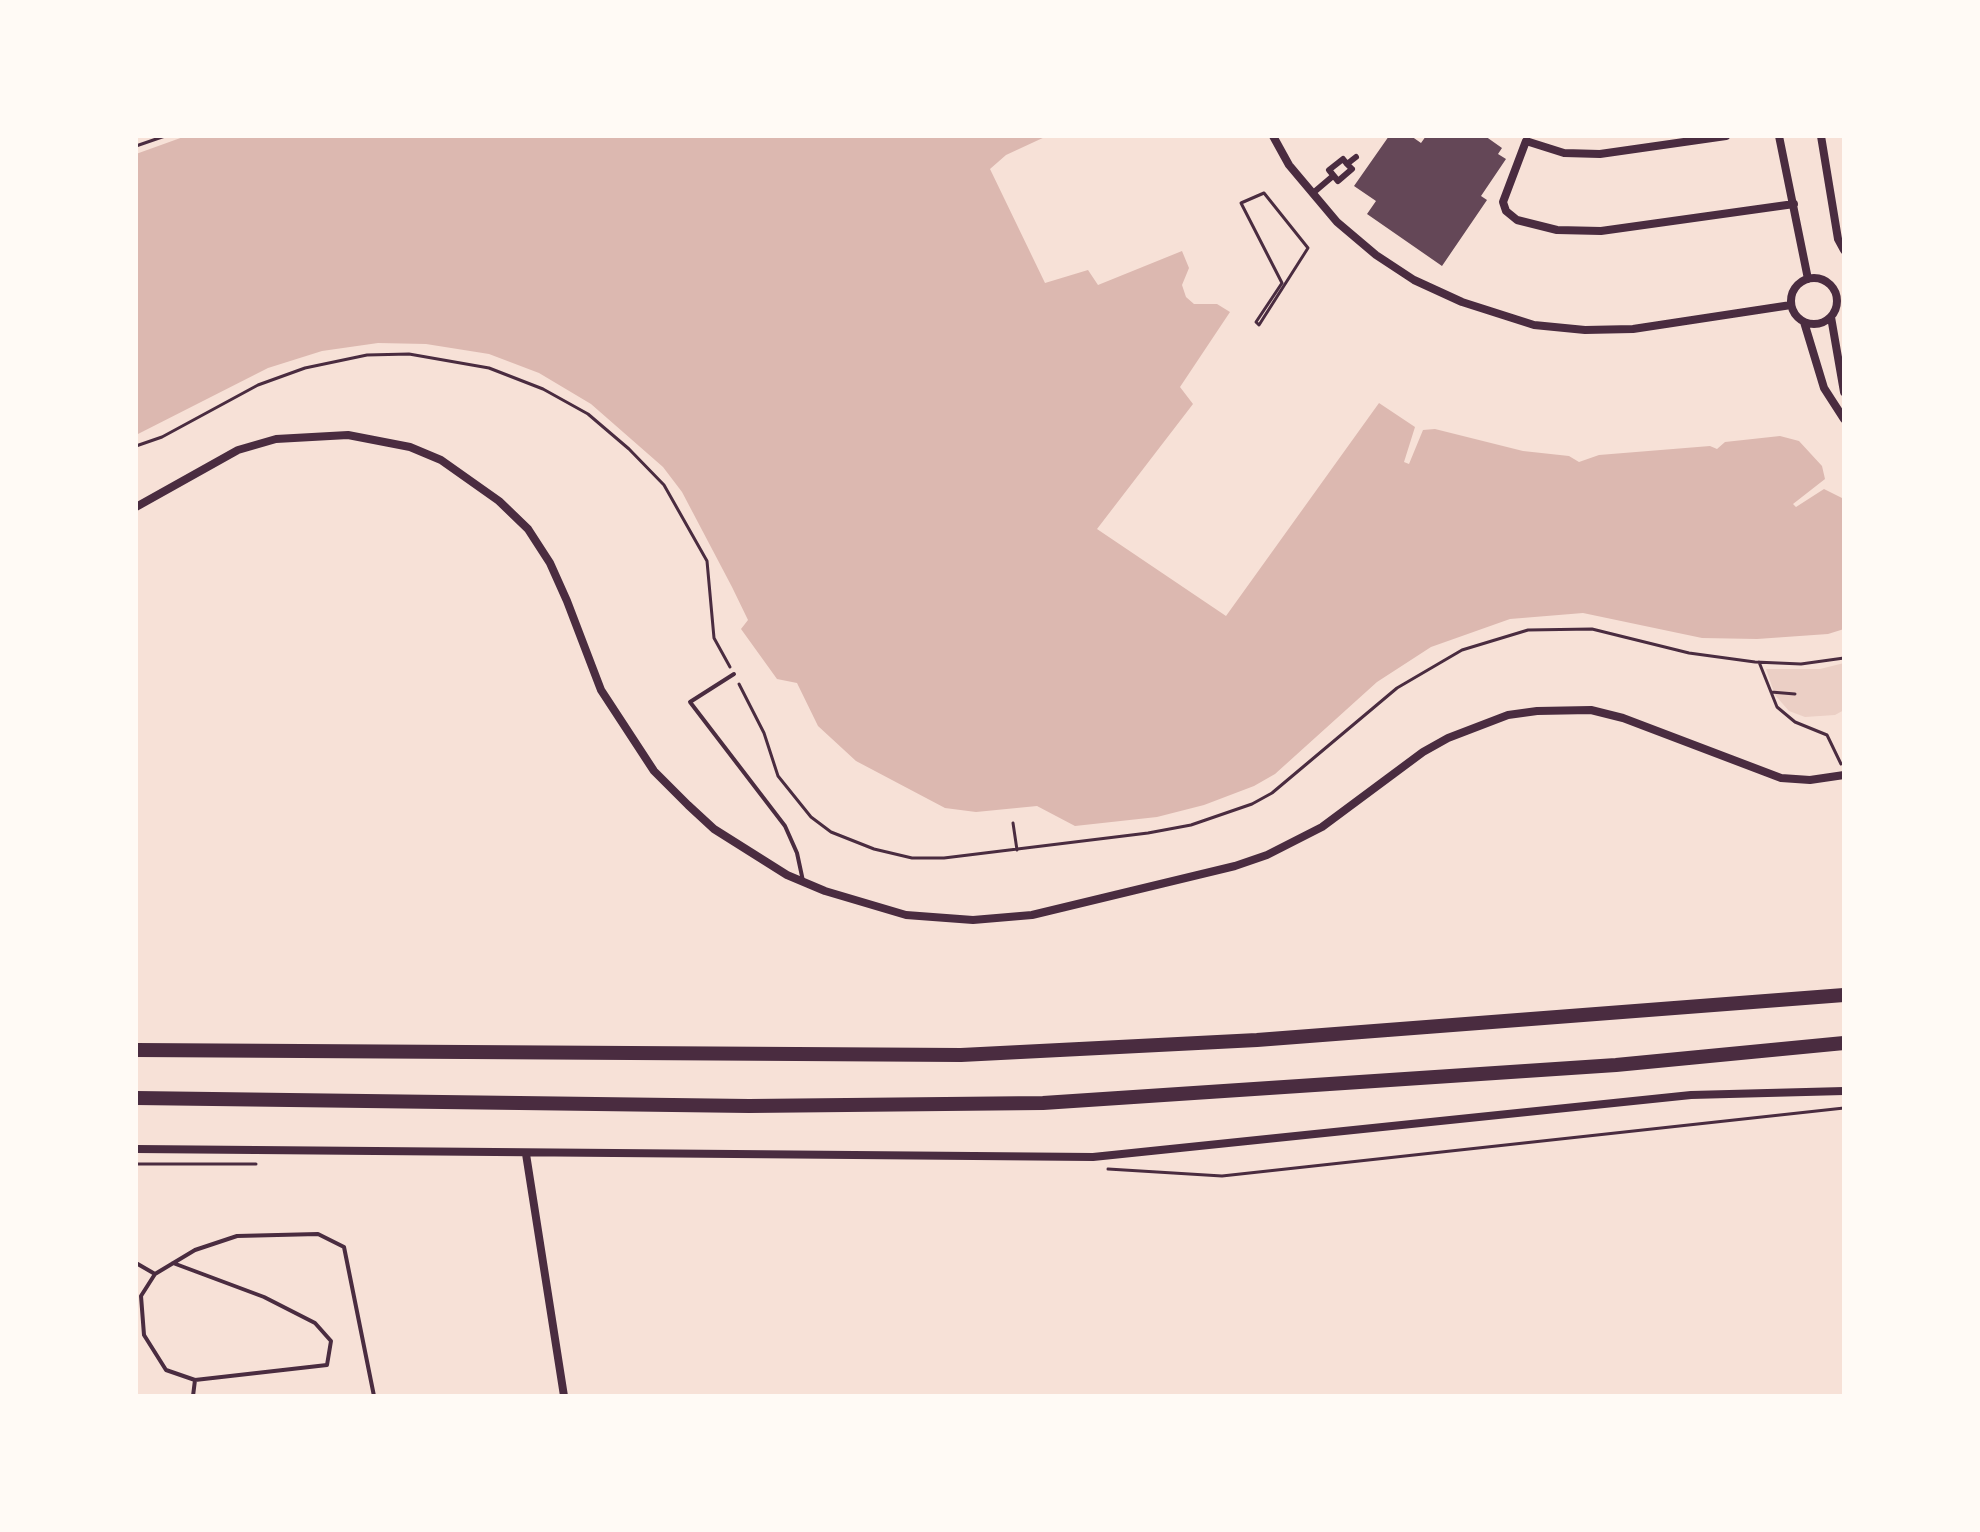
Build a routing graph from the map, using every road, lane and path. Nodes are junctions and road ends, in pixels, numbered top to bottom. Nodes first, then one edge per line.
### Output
1 (165, 136) edge
2 (1273, 136) edge
3 (1726, 136) edge
4 (1779, 136) edge
5 (1821, 136) edge
6 (136, 146) edge
7 (1356, 157) dead end
8 (1347, 164) junction
9 (1333, 176) junction
10 (1313, 193) junction
11 (1270, 200) joint
12 (1794, 204) junction
13 (1844, 250) edge
14 (1808, 279) junction
15 (1791, 305) junction
16 (1831, 317) junction
17 (1804, 322) junction
18 (1844, 392) edge
19 (1844, 419) edge
20 (136, 446) edge
21 (136, 507) edge
22 (1844, 658) edge
23 (1759, 662) junction
24 (734, 674) junction
25 (1771, 692) junction
26 (1795, 694) dead end
27 (1844, 773) edge
28 (1013, 823) dead end
29 (1017, 850) junction
30 (803, 882) junction
31 (1844, 995) edge
32 (1844, 1043) edge
33 (136, 1050) edge
34 (1844, 1091) edge
35 (136, 1098) edge
36 (136, 1149) edge
37 (526, 1154) junction
38 (136, 1263) edge
39 (173, 1263) junction
40 (155, 1274) junction
41 (195, 1380) junction
42 (193, 1396) edge
43 (374, 1396) edge
44 (564, 1396) edge

1 - 6 path
2 - 10 street
3 - 12 street
4 - 12 street
5 - 13 street
7 - 8 street
8 - 9 street
8 - 9 street
9 - 10 street
10 - 15 street
11 - 11 path
12 - 14 street
14 - 15 street
14 - 16 street
15 - 17 street
16 - 17 street
16 - 18 street
17 - 19 street
20 - 24 path
21 - 30 street
22 - 23 path
23 - 25 path
23 - 29 path
24 - 29 path
24 - 30 lane
25 - 26 path
25 - 27 path
27 - 30 street
28 - 29 path
31 - 33 main road
32 - 35 main road
34 - 37 street
36 - 37 street
37 - 44 street
38 - 40 lane
39 - 40 lane
39 - 41 lane
39 - 43 lane
40 - 41 lane
41 - 42 lane

